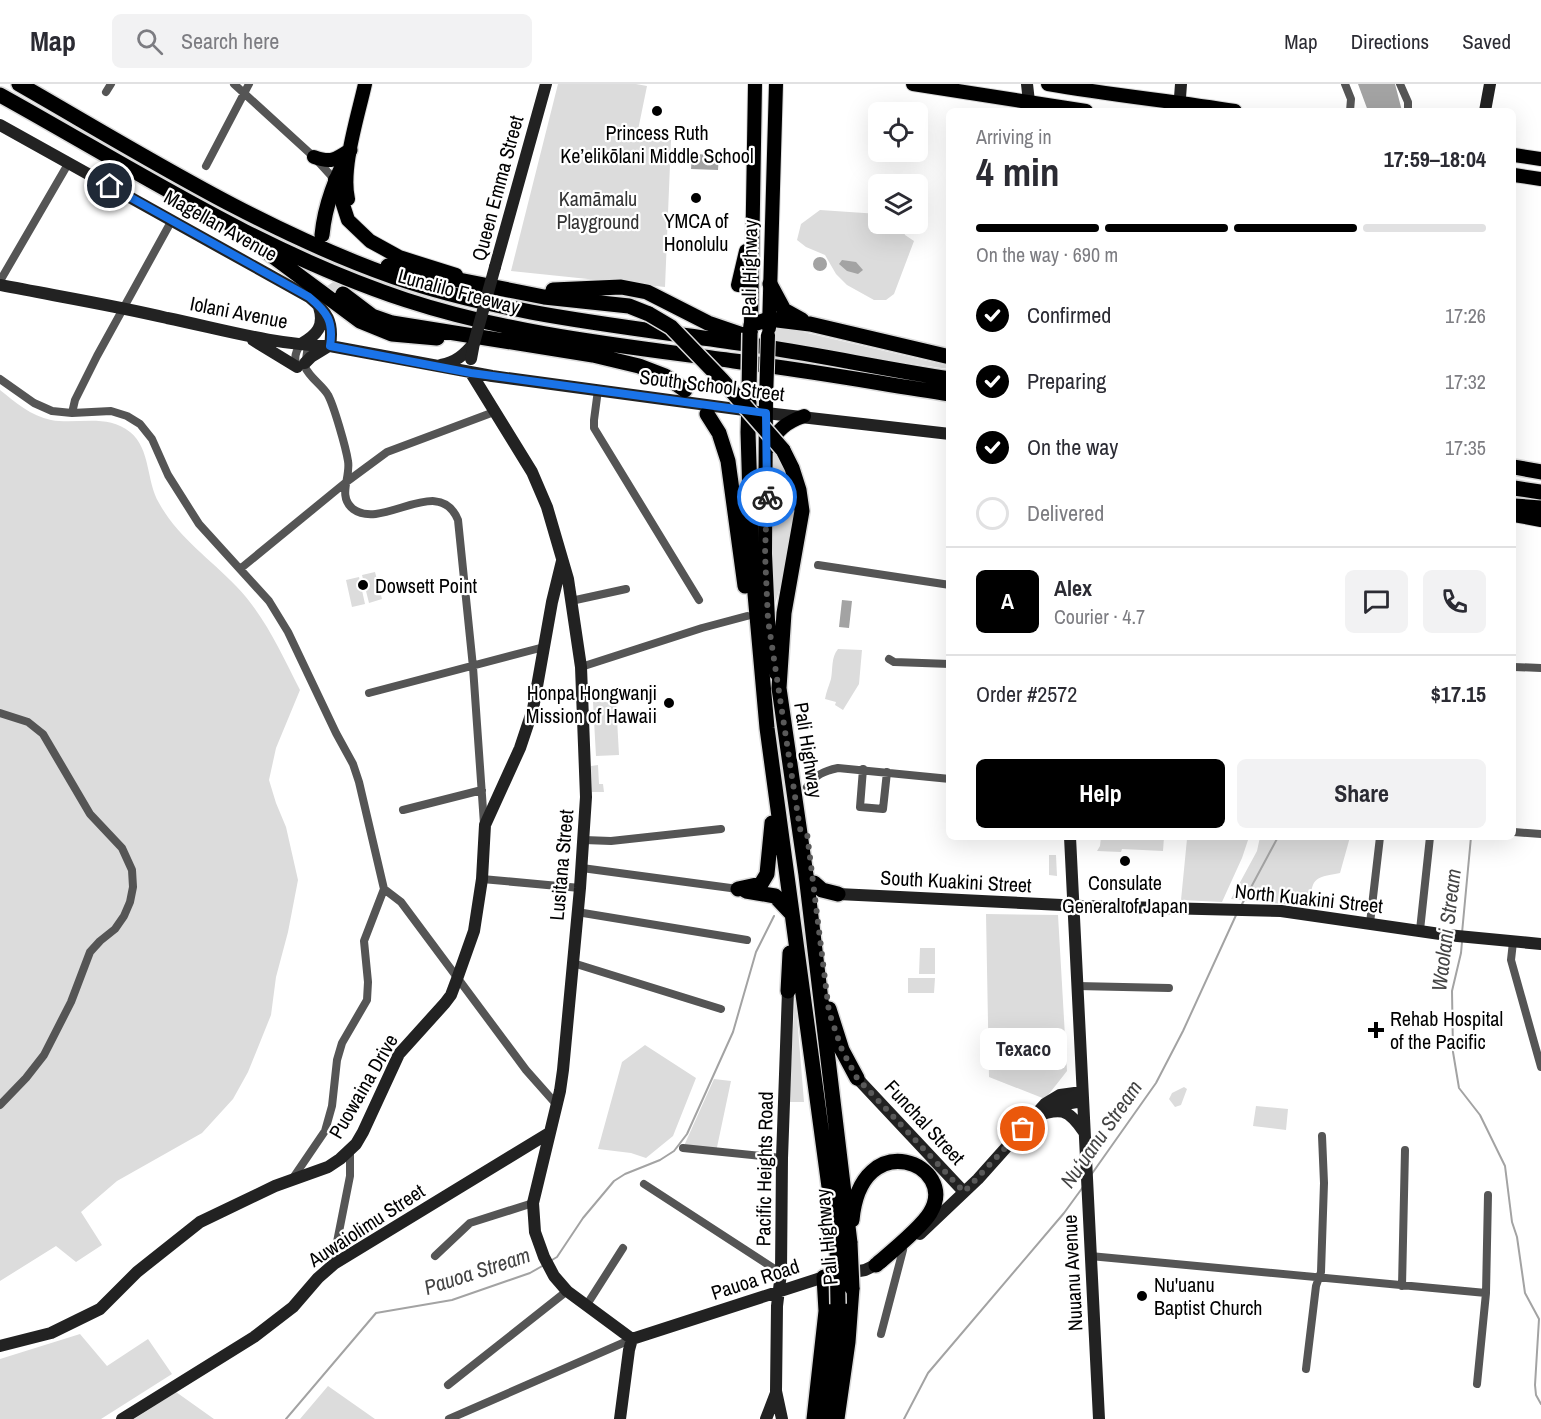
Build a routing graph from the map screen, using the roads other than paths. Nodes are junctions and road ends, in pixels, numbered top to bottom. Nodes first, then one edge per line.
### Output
1 (20, 84) edge
2 (234, 84) edge
3 (249, 84) edge
4 (365, 84) edge
5 (546, 84) edge
6 (755, 84) edge
7 (776, 84) edge
8 (913, 84) edge
9 (1027, 84) edge
10 (1048, 84) edge
11 (1181, 84) edge
12 (1345, 84) edge
13 (1400, 84) edge
14 (1490, 84) edge
15 (245, 94) junction
16 (0, 95) edge
17 (1030, 107) edge
18 (1179, 107) edge
19 (1350, 108) edge
20 (1408, 108) edge
21 (1486, 108) edge
22 (0, 125) edge
23 (350, 150) junction
24 (1516, 155) edge
25 (314, 157) junction
26 (1541, 159) edge
27 (68, 164) junction
28 (206, 166) dead end
29 (1516, 175) edge
30 (1541, 179) edge
31 (335, 180) junction
32 (219, 219) junction
33 (172, 220) junction
34 (362, 231) junction
35 (322, 235) tunnel mouth
36 (333, 254) junction
37 (466, 280) junction
38 (0, 283) edge
39 (770, 284) junction
40 (522, 292) junction
41 (343, 294) tunnel mouth
42 (319, 305) junction
43 (125, 308) junction
44 (769, 319) junction
45 (810, 324) junction
46 (751, 329) junction
47 (250, 337) junction
48 (476, 340) junction
49 (304, 345) junction
50 (330, 346) junction
51 (786, 350) junction
52 (592, 355) junction
53 (946, 356) edge
54 (467, 358) junction
55 (301, 365) junction
56 (437, 366) junction
57 (471, 373) junction
58 (946, 378) edge
59 (0, 379) edge
60 (877, 382) junction
61 (598, 390) junction
62 (685, 390) dead end
63 (946, 393) edge
64 (766, 406) junction
65 (750, 410) junction
66 (494, 412) junction
67 (72, 413) junction
68 (707, 414) dead end
69 (804, 416) junction
70 (946, 434) edge
71 (1516, 467) edge
72 (1516, 467) edge
73 (1541, 467) edge
74 (765, 470) junction
75 (1541, 472) edge
76 (345, 483) junction
77 (1516, 488) edge
78 (1541, 492) edge
79 (1516, 506) edge
80 (1541, 508) edge
81 (1516, 515) edge
82 (1541, 520) edge
83 (562, 561) junction
84 (818, 565) dead end
85 (240, 569) junction
86 (946, 584) edge
87 (626, 589) dead end
88 (699, 600) dead end
89 (572, 605) junction
90 (747, 616) junction
91 (547, 630) junction
92 (544, 647) junction
93 (889, 659) dead end
94 (946, 664) edge
95 (473, 667) junction
96 (581, 667) junction
97 (1516, 667) edge
98 (1541, 668) edge
99 (779, 688) junction
100 (369, 693) dead end
101 (765, 707) junction
102 (0, 713) edge
103 (863, 769) junction
104 (887, 772) junction
105 (946, 779) edge
106 (807, 786) joint
107 (482, 790) junction
108 (774, 793) junction
109 (796, 807) junction
110 (403, 810) dead end
111 (485, 825) junction
112 (722, 829) dead end
113 (800, 829) junction
114 (1516, 832) edge
115 (1541, 834) edge
116 (584, 840) junction
117 (1070, 840) edge
118 (1380, 840) edge
119 (1430, 840) edge
120 (582, 868) junction
121 (482, 879) junction
122 (813, 883) junction
123 (580, 888) junction
124 (384, 889) junction
125 (738, 889) junction
126 (837, 894) junction
127 (1072, 906) junction
128 (816, 910) junction
129 (577, 912) junction
130 (791, 913) junction
131 (1370, 923) junction
132 (1420, 930) junction
133 (794, 932) junction
134 (747, 940) dead end
135 (1513, 942) junction
136 (1541, 944) edge
137 (573, 963) junction
138 (458, 979) junction
139 (1077, 986) junction
140 (1169, 988) dead end
141 (788, 991) joint
142 (721, 1009) dead end
143 (1541, 1067) edge
144 (857, 1078) joint
145 (1082, 1096) junction
146 (557, 1105) junction
147 (0, 1106) edge
148 (1033, 1118) junction
149 (1084, 1132) junction
150 (549, 1133) junction
151 (1322, 1136) dead end
152 (683, 1148) dead end
153 (1405, 1150) dead end
154 (350, 1151) junction
155 (782, 1158) junction
156 (293, 1178) junction
157 (644, 1184) dead end
158 (964, 1192) junction
159 (1488, 1195) dead end
160 (533, 1203) junction
161 (843, 1245) junction
162 (623, 1248) dead end
163 (903, 1250) junction
164 (435, 1256) dead end
165 (1090, 1256) junction
166 (334, 1264) junction
167 (876, 1265) junction
168 (781, 1273) junction
169 (824, 1277) junction
170 (1318, 1278) junction
171 (1402, 1286) junction
172 (567, 1292) junction
173 (779, 1292) junction
174 (1486, 1293) junction
175 (845, 1304) junction
176 (586, 1306) junction
177 (881, 1334) dead end
178 (632, 1340) junction
179 (0, 1346) edge
180 (1306, 1370) dead end
181 (1477, 1384) dead end
182 (448, 1385) dead end
183 (777, 1391) junction
184 (122, 1419) edge
185 (449, 1419) edge
186 (620, 1419) edge
187 (766, 1419) edge
188 (782, 1419) edge
189 (813, 1419) edge
190 (826, 1419) edge
191 (837, 1419) edge
192 (1099, 1419) edge

1 - 36 highway, Lunalilo Freeway
2 - 15 street
3 - 15 street
4 - 23 main road
5 - 48 main road, Queen Emma Street, bridge
6 - 46 main road, Pali Highway
7 - 39 main road, Pali Highway
8 - 17 main road
9 - 17 main road
10 - 18 main road
11 - 18 main road
12 - 19 street
13 - 20 street
14 - 21 main road
15 - 25 street
15 - 28 street
16 - 32 highway, Lunalilo Freeway
22 - 27 main road, Magellan Avenue
23 - 25 main road
23 - 31 highway
23 - 34 main road
24 - 26 main road
25 - 31 street
27 - 33 main road, Magellan Avenue
27 - 38 street
29 - 30 main road
31 - 34 main road
31 - 35 highway
32 - 48 highway
32 - 60 highway, Lunalilo Freeway
33 - 42 main road, Magellan Avenue
33 - 43 street
34 - 37 main road
36 - 37 highway
36 - 51 highway, Lunalilo Freeway
37 - 40 highway
38 - 43 main road, Iolani Avenue
39 - 44 main road, Pali Highway
39 - 45 highway
40 - 51 highway
40 - 99 highway, bridge
41 - 48 highway
42 - 49 main road
42 - 50 main road
43 - 47 main road, Iolani Avenue
43 - 67 street
44 - 45 highway
44 - 46 highway
44 - 64 main road, Pali Highway, bridge
45 - 53 highway
46 - 65 highway, Pali Highway, bridge
47 - 49 main road, Iolani Avenue
47 - 55 main road
48 - 52 highway
48 - 54 main road, Queen Emma Street, bridge
49 - 50 main road, Iolani Avenue
49 - 55 street
50 - 55 main road
50 - 56 main road, Iolani Avenue
51 - 58 highway, Lunalilo Freeway
52 - 60 highway
52 - 62 highway
54 - 56 main road
54 - 57 main road, Queen Emma Street
55 - 76 street
56 - 57 main road, Iolani Avenue
57 - 61 main road, South School Street
57 - 66 main road, Lusitana Street
59 - 67 street
60 - 63 highway, Lunalilo Freeway
61 - 65 main road, South School Street
61 - 88 street
64 - 65 main road, South School Street
64 - 69 main road, South School Street
64 - 74 main road, Pali Highway
65 - 101 highway, Pali Highway
66 - 76 street
66 - 83 main road, Lusitana Street
67 - 85 street
68 - 90 highway
69 - 70 main road, South School Street
69 - 74 main road
71 - 73 highway
72 - 75 highway
74 - 99 main road, Pali Highway
76 - 85 street
76 - 95 street
77 - 78 highway
79 - 80 highway
81 - 82 main road
83 - 89 main road, Lusitana Street
83 - 91 main road, Puowaina Drive
84 - 86 street
85 - 124 street
87 - 89 street
89 - 91 main road
89 - 96 main road, Lusitana Street
90 - 96 street
90 - 101 highway
91 - 92 main road, Puowaina Drive
92 - 95 street
92 - 111 main road, Puowaina Drive
93 - 94 street
95 - 100 street
95 - 107 street
96 - 116 main road, Lusitana Street
97 - 98 street
99 - 109 highway, Pali Highway
101 - 108 highway, Pali Highway
102 - 147 street
103 - 104 street
103 - 104 street
103 - 106 street
104 - 105 street
106 - 109 highway
107 - 110 street
107 - 111 street
108 - 125 highway
108 - 130 highway, Pali Highway
109 - 113 highway, Pali Highway
111 - 121 main road, Puowaina Drive
112 - 116 street
113 - 122 highway
113 - 161 highway, Pali Highway
114 - 115 street
116 - 120 main road, Lusitana Street
117 - 127 main road, Nuuanu Avenue
118 - 131 street
119 - 132 street
120 - 123 main road, Lusitana Street
120 - 125 street
121 - 123 street
121 - 138 main road, Puowaina Drive
122 - 126 highway
122 - 128 highway
123 - 129 main road, Lusitana Street
124 - 138 street
124 - 156 street
125 - 130 highway
126 - 127 main road, South Kuakini Street
126 - 128 highway
127 - 131 main road, North Kuakini Street
127 - 139 main road, Nuuanu Avenue
128 - 144 highway
129 - 134 street
129 - 137 main road, Lusitana Street
130 - 133 highway, Pali Highway
131 - 132 main road, North Kuakini Street
132 - 135 main road, North Kuakini Street
133 - 141 highway
133 - 161 highway, Pali Highway
135 - 136 main road, North Kuakini Street
135 - 143 street
137 - 142 street
137 - 146 main road, Lusitana Street
138 - 146 street
138 - 154 main road, Puowaina Drive
139 - 140 street
139 - 145 main road, Nuuanu Avenue
141 - 155 main road, Pacific Heights Road
144 - 158 main road, Funchal Street
145 - 148 main road, Pauoa Road
145 - 149 main road, Nuuanu Avenue
146 - 150 main road, Lusitana Street
148 - 149 main road
148 - 158 main road, Pauoa Road
149 - 165 main road, Nuuanu Avenue
150 - 160 main road, Lusitana Street
150 - 166 main road, Auwaiolimu Street
151 - 170 street
152 - 155 street
153 - 171 street
154 - 156 main road, Puowaina Drive
154 - 166 street
155 - 168 main road, Pacific Heights Road
156 - 179 main road, Puowaina Drive
157 - 168 street
158 - 163 main road, Pauoa Road
159 - 174 street
160 - 164 street
160 - 172 main road, Lusitana Street
161 - 167 highway
161 - 175 highway, Pali Highway, bridge
162 - 176 street
163 - 167 main road, Pauoa Road
163 - 177 street
165 - 170 street
165 - 192 main road, Nuuanu Avenue
166 - 184 main road, Auwaiolimu Street
167 - 169 main road, Pauoa Road
168 - 173 main road, Pacific Heights Road
169 - 173 main road, Pauoa Road
169 - 189 highway
170 - 171 street
170 - 180 street
171 - 174 street
172 - 176 main road, Lusitana Street
172 - 182 street
173 - 178 main road, Pauoa Road
173 - 183 main road, Pacific Heights Road
174 - 181 street
175 - 190 highway, Pali Highway
175 - 191 highway, Pali Highway
176 - 178 main road, Lusitana Street
178 - 185 street, Pauoa Road
178 - 186 main road
183 - 187 main road
183 - 188 main road, Pacific Heights Road

